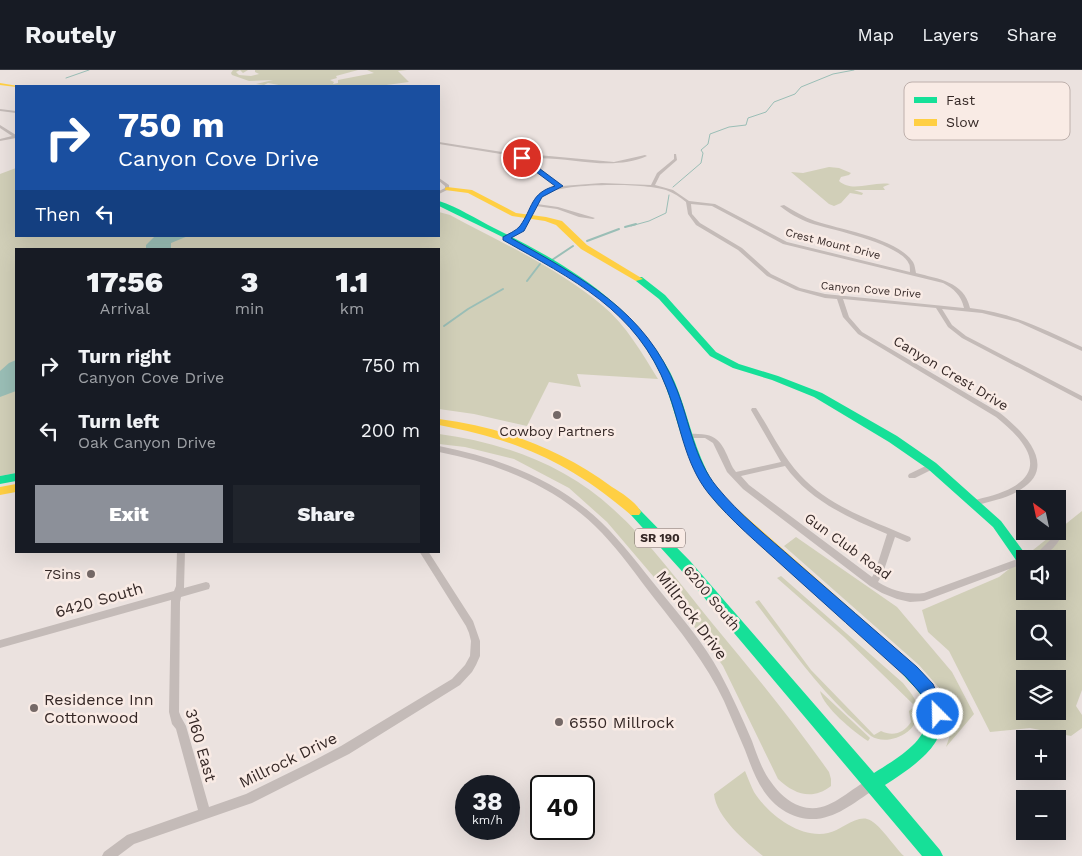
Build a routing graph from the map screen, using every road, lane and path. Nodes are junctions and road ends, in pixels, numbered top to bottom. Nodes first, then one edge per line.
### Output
1 (0, 84) edge
2 (15, 86) edge
3 (0, 110) edge
4 (15, 112) edge
5 (0, 126) edge
6 (15, 136) edge
7 (15, 137) edge
8 (0, 140) edge
9 (440, 143) edge
10 (676, 155) dead end
11 (645, 156) dead end
12 (522, 158) junction
13 (440, 180) edge
14 (560, 186) junction
15 (652, 186) junction
16 (443, 191) edge
17 (688, 202) junction
18 (440, 204) edge
19 (535, 205) junction
20 (782, 206) dead end
21 (529, 217) junction
22 (593, 218) dead end
23 (506, 238) junction
24 (913, 274) junction
25 (840, 298) junction
26 (937, 306) junction
27 (967, 309) junction
28 (1082, 349) edge
29 (1082, 399) edge
30 (754, 410) dead end
31 (440, 422) edge
32 (686, 436) junction
33 (440, 449) edge
34 (787, 463) junction
35 (932, 466) junction
36 (735, 475) junction
37 (912, 476) dead end
38 (15, 477) edge
39 (0, 480) edge
40 (15, 488) edge
41 (0, 491) edge
42 (975, 503) junction
43 (892, 532) junction
44 (907, 539) dead end
45 (1055, 540) edge
46 (1017, 550) edge
47 (1045, 550) edge
48 (181, 553) edge
49 (424, 553) edge
50 (1016, 562) edge
51 (873, 583) junction
52 (206, 586) dead end
53 (178, 594) junction
54 (0, 644) edge
55 (872, 784) junction
56 (205, 813) junction
57 (108, 856) edge
58 (934, 856) edge

1 - 2 main road
3 - 4 street
5 - 6 street
7 - 8 street
9 - 12 street
10 - 15 street
11 - 12 street
12 - 14 street
13 - 16 street
14 - 15 street
14 - 19 street
15 - 17 street
16 - 21 main road
17 - 24 street, Crest Mount Drive
17 - 25 street, Canyon Cove Drive
18 - 23 main road
19 - 21 street
19 - 22 street
20 - 24 street
21 - 23 street
21 - 35 main road
23 - 32 main road
24 - 27 street, Crest Mount Drive
25 - 26 street, Canyon Cove Drive
25 - 42 street, Canyon Crest Drive
26 - 27 street, Canyon Cove Drive
26 - 29 street
27 - 28 street, Canyon Cove Drive
30 - 34 street
31 - 55 main road, 6200 South / SR 190
32 - 36 street, Gun Club Road
32 - 55 main road
33 - 55 street, Millrock Drive
34 - 36 street
34 - 43 street
35 - 37 street
35 - 42 main road
36 - 51 street, Gun Club Road
38 - 39 main road
40 - 41 main road
42 - 46 main road
43 - 44 street
43 - 51 street
45 - 47 street, Gun Club Road
48 - 53 street, 3160 East
49 - 56 street, Millrock Drive
50 - 51 street, Gun Club Road
52 - 53 street, 6420 South
53 - 54 street, 6420 South
53 - 56 street, 3160 East
55 - 58 main road, SR 190
56 - 57 street, Millrock Drive

